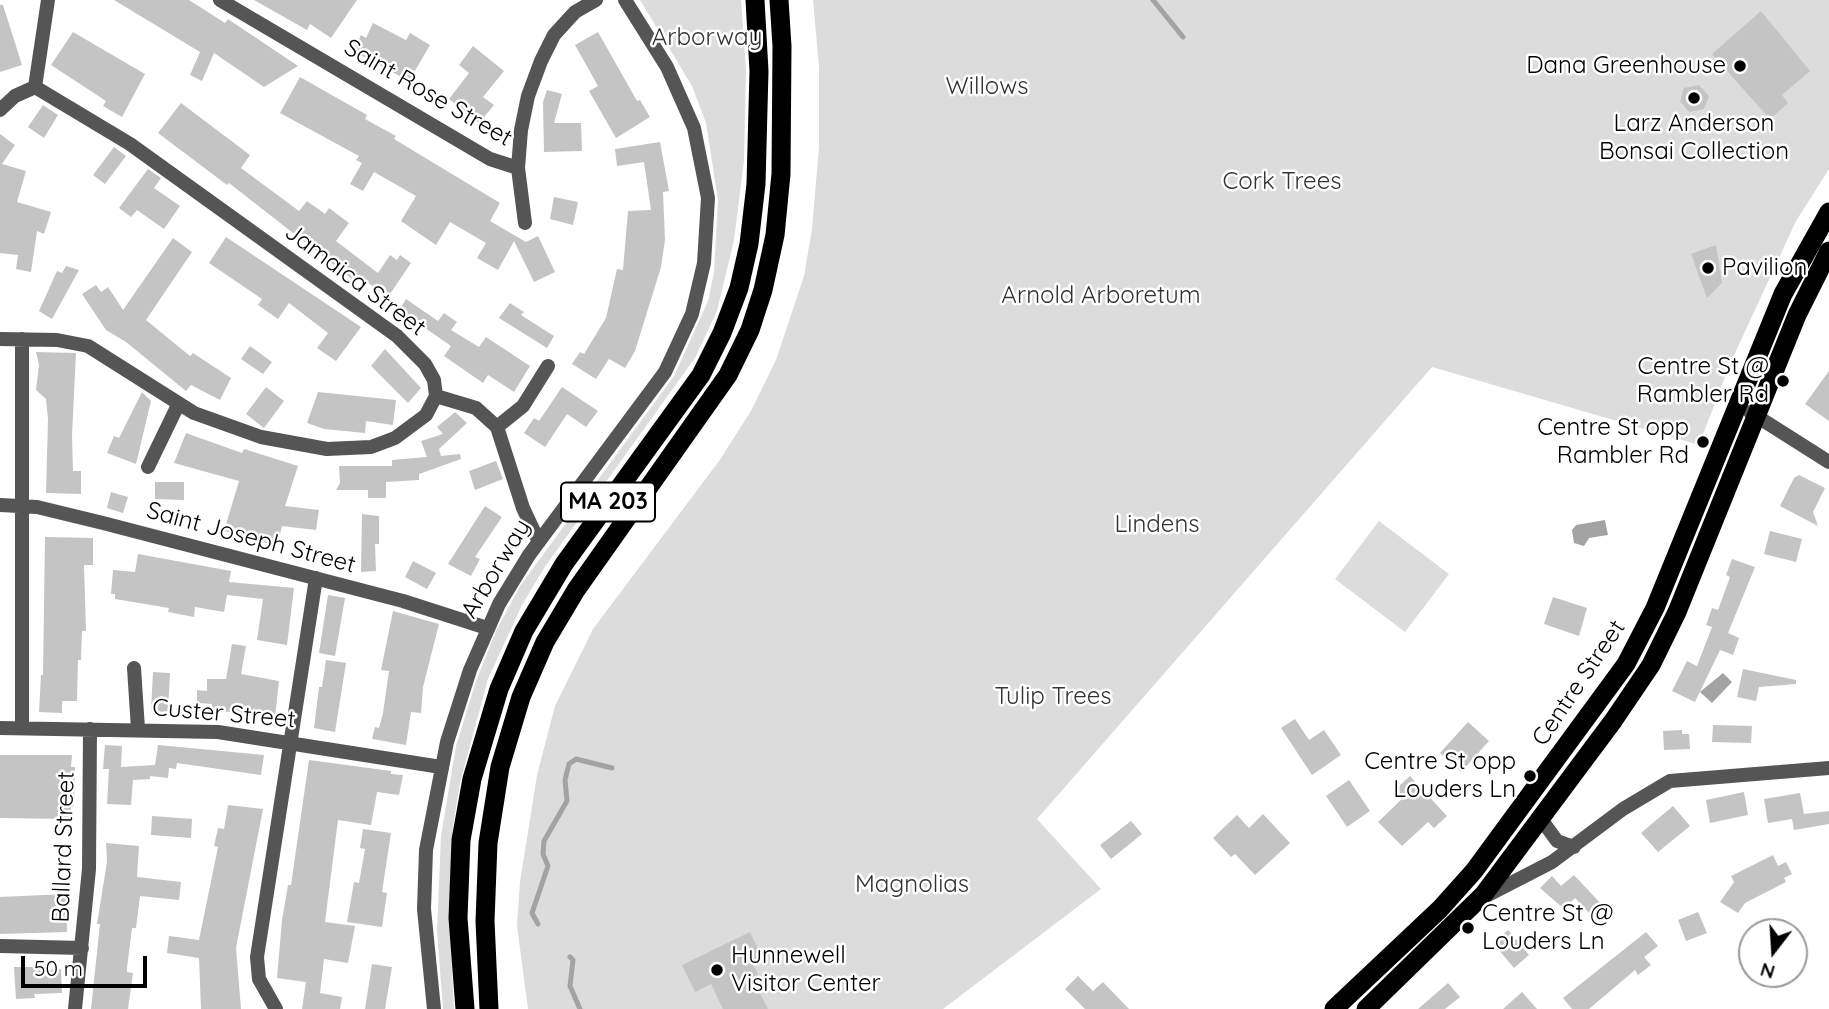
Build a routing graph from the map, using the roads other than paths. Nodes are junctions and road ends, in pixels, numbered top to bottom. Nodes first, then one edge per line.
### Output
1 (48, 0) edge
2 (220, 0) edge
3 (596, 0) edge
4 (625, 0) edge
5 (755, 0) edge
6 (779, 0) edge
7 (35, 87) junction
8 (0, 110) edge
9 (518, 168) junction
10 (1829, 212) edge
11 (525, 223) dead end
12 (1829, 251) edge
13 (0, 339) edge
14 (22, 339) junction
15 (548, 366) dead end
16 (436, 396) junction
17 (1737, 404) junction
18 (178, 405) junction
19 (1756, 416) junction
20 (497, 427) junction
21 (1829, 462) edge
22 (148, 467) dead end
23 (0, 505) edge
24 (23, 506) junction
25 (539, 542) junction
26 (316, 578) junction
27 (487, 628) junction
28 (134, 668) dead end
29 (0, 728) edge
30 (22, 728) junction
31 (90, 729) junction
32 (138, 729) junction
33 (290, 742) junction
34 (441, 768) junction
35 (1829, 768) edge
36 (1541, 819) junction
37 (1574, 847) junction
38 (1479, 900) junction
39 (0, 946) edge
40 (82, 948) junction
41 (75, 1009) edge
42 (276, 1009) edge
43 (434, 1009) edge
44 (465, 1009) edge
45 (489, 1009) edge
46 (1334, 1009) edge
47 (1366, 1009) edge

1 - 7 street
2 - 9 street, Saint Rose Street
3 - 9 street, Saint Rose Street
4 - 25 street, Arborway
5 - 44 highway, MA 203
6 - 45 highway, MA 203
7 - 8 street
7 - 16 street, Jamaica Street
9 - 11 street
10 - 17 highway, Centre Street
12 - 19 highway, Centre Street
13 - 14 street
14 - 18 street
14 - 24 street
15 - 20 street
16 - 18 street
16 - 20 street
17 - 19 street
17 - 46 highway, Centre Street
18 - 22 street
19 - 21 street
19 - 36 highway, Centre Street
20 - 25 street
23 - 24 street, Saint Joseph Street
24 - 26 street, Saint Joseph Street
24 - 30 street
25 - 27 street, Arborway
26 - 27 street, Saint Joseph Street
26 - 33 street
27 - 34 street, Arborway
28 - 32 street
29 - 30 street, Custer Street
30 - 31 street, Custer Street
31 - 32 street, Custer Street
31 - 40 street, Ballard Street
32 - 33 street, Custer Street
33 - 34 street, Custer Street
33 - 42 street
34 - 43 street, Arborway
35 - 37 street
36 - 37 street
36 - 38 highway, Centre Street
37 - 38 street
38 - 47 highway, Centre Street
39 - 40 street
40 - 41 street, Ballard Street

